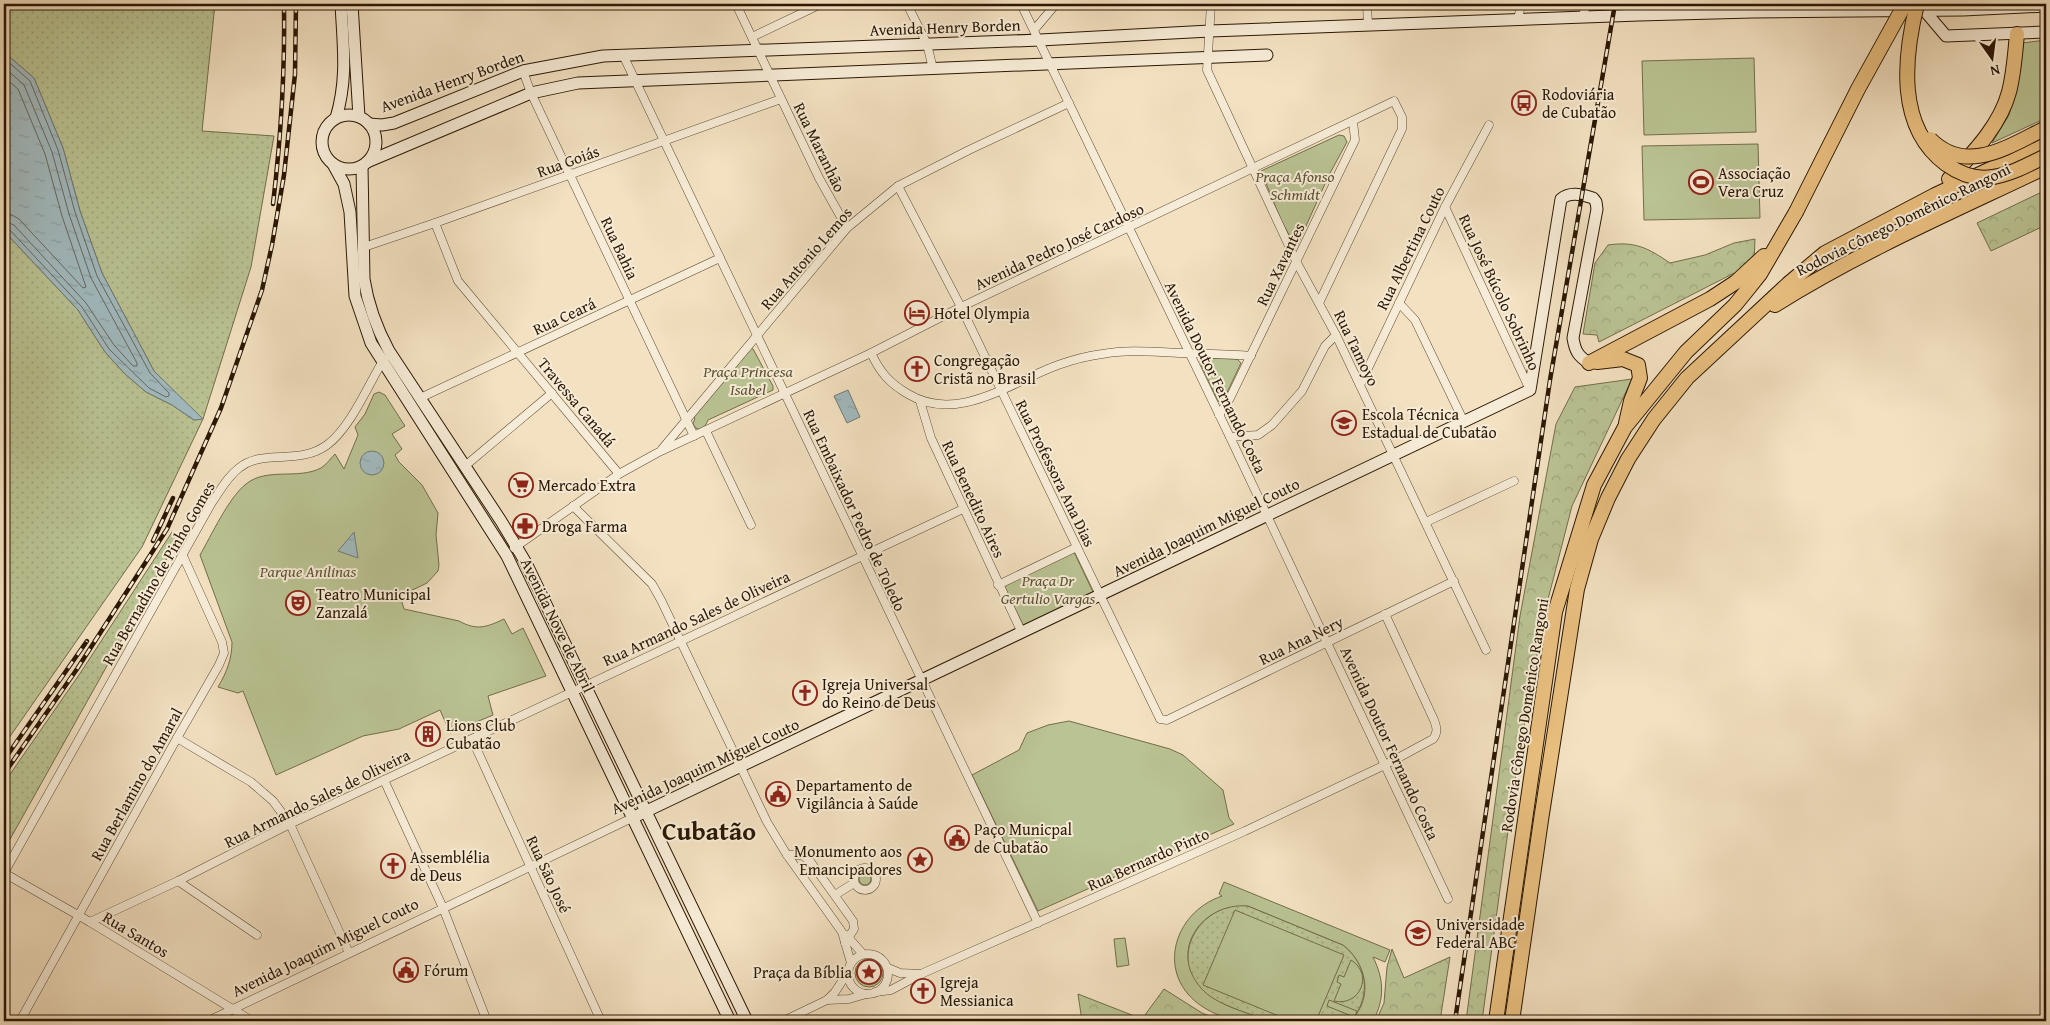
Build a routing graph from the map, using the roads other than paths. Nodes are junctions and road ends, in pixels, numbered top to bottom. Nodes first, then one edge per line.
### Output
1 (341, 4) edge
2 (352, 4) edge
3 (736, 4) edge
4 (821, 4) edge
5 (907, 4) edge
6 (1021, 4) edge
7 (1056, 4) edge
8 (1211, 4) edge
9 (1368, 4) edge
10 (1520, 4) edge
11 (1586, 4) edge
12 (1642, 4) edge
13 (1905, 4) edge
14 (2046, 6) edge
15 (1920, 7) edge
16 (1752, 8) edge
17 (1639, 15) junction
18 (1583, 18) junction
19 (1518, 20) junction
20 (1368, 25) junction
21 (1210, 31) junction
22 (2046, 32) edge
23 (2017, 34) junction
24 (1037, 35) junction
25 (752, 37) junction
26 (927, 44) junction
27 (759, 50) junction
28 (623, 55) junction
29 (1267, 55) dead end
30 (1206, 58) junction
31 (1050, 64) junction
32 (933, 69) junction
33 (523, 70) junction
34 (771, 76) junction
35 (635, 80) junction
36 (531, 93) junction
37 (781, 99) junction
38 (1069, 103) junction
39 (360, 117) junction
40 (336, 118) junction
41 (1353, 121) junction
42 (369, 124) junction
43 (1916, 124) junction
44 (1489, 125) dead end
45 (2046, 128) edge
46 (664, 141) junction
47 (2046, 143) edge
48 (2046, 156) edge
49 (333, 164) junction
50 (364, 164) junction
51 (2046, 167) edge
52 (1253, 169) junction
53 (570, 175) junction
54 (898, 186) junction
55 (1935, 195) junction
56 (1445, 206) junction
57 (435, 223) junction
58 (846, 228) junction
59 (1128, 228) junction
60 (1784, 234) junction
61 (364, 247) junction
62 (720, 258) junction
63 (1297, 263) junction
64 (630, 301) junction
65 (1319, 302) junction
66 (1399, 303) junction
67 (961, 307) junction
68 (1751, 319) junction
69 (1336, 335) junction
70 (757, 336) junction
71 (389, 351) junction
72 (518, 353) junction
73 (871, 353) junction
74 (1189, 353) junction
75 (1250, 356) junction
76 (382, 362) junction
77 (1589, 363) junction
78 (1360, 385) junction
79 (1002, 390) junction
80 (1530, 390) junction
81 (784, 393) junction
82 (552, 394) junction
83 (420, 398) junction
84 (920, 401) junction
85 (1220, 415) junction
86 (687, 420) junction
87 (1464, 422) junction
88 (1625, 427) junction
89 (706, 432) junction
90 (694, 436) junction
91 (1230, 437) junction
92 (657, 453) junction
93 (1394, 455) junction
94 (465, 466) junction
95 (619, 474) junction
96 (1514, 481) dead end
97 (573, 506) junction
98 (963, 509) junction
99 (1266, 516) junction
100 (1426, 522) junction
101 (752, 526) dead end
102 (517, 546) junction
103 (1077, 547) junction
104 (183, 556) junction
105 (507, 556) junction
106 (862, 556) junction
107 (1454, 581) junction
108 (998, 585) junction
109 (1100, 596) junction
110 (1385, 614) junction
111 (1022, 633) junction
112 (680, 641) junction
113 (1326, 642) junction
114 (1486, 650) dead end
115 (921, 681) junction
116 (585, 686) junction
117 (572, 692) junction
118 (1160, 719) joint
119 (177, 738) junction
120 (472, 739) junction
121 (1385, 765) junction
122 (740, 767) junction
123 (384, 780) junction
124 (646, 812) junction
125 (632, 818) junction
126 (290, 824) junction
127 (787, 855) junction
128 (531, 866) junction
129 (4, 873) edge
130 (178, 881) junction
131 (854, 883) dead end
132 (835, 895) junction
133 (1448, 898) dead end
134 (443, 908) junction
135 (78, 917) junction
136 (90, 922) junction
137 (1038, 923) junction
138 (257, 935) dead end
139 (847, 940) junction
140 (349, 953) junction
141 (863, 954) junction
142 (851, 963) junction
143 (888, 968) junction
144 (848, 972) junction
145 (921, 974) junction
146 (871, 993) junction
147 (826, 1000) junction
148 (233, 1009) junction
149 (1513, 1015) edge
150 (20, 1021) edge
151 (208, 1021) edge
152 (252, 1021) edge
153 (487, 1021) edge
154 (602, 1021) edge
155 (730, 1021) edge
156 (747, 1021) edge
157 (783, 1021) edge
158 (1496, 1021) edge

1 - 40 street
2 - 39 street
3 - 25 street, Rua Maranhão
4 - 25 street
5 - 26 street
6 - 24 street, Avenida Doutor Fernando Costa
7 - 24 street
8 - 21 street
9 - 20 street
10 - 19 street
11 - 18 street
12 - 17 street
13 - 60 highway, Rodovia Cônego Domênico Rangoni, bridge
14 - 15 street, Avenida Henry Borden
15 - 16 street, Avenida Henry Borden
15 - 23 street
15 - 43 highway, bridge
16 - 17 street, Avenida Henry Borden
17 - 18 street, Avenida Henry Borden
18 - 19 street, Avenida Henry Borden
19 - 20 street, Avenida Henry Borden
20 - 21 street, Avenida Henry Borden
21 - 24 street, Avenida Henry Borden
21 - 30 street
22 - 23 street
23 - 55 highway
24 - 26 street, Avenida Henry Borden
24 - 31 street, Avenida Doutor Fernando Costa
25 - 27 street, Rua Maranhão
26 - 27 street, Avenida Henry Borden
26 - 32 street
27 - 28 street, Avenida Henry Borden
27 - 34 street, Rua Maranhão
28 - 33 street, Avenida Henry Borden
28 - 35 street, Rua Embaixador Pedro de Toledo
29 - 30 street
30 - 31 street
30 - 52 street, Rua Tamoyo
31 - 32 street
31 - 38 street, Avenida Doutor Fernando Costa
32 - 34 street
33 - 36 street, Rua Bahia
33 - 42 street, Avenida Henry Borden
34 - 35 street
34 - 37 street, Rua Maranhão
35 - 36 street
35 - 46 street, Rua Embaixador Pedro de Toledo
36 - 50 street
36 - 53 street, Rua Bahia
37 - 46 street, Rua Goiás
37 - 58 street, Rua Maranhão
38 - 54 street, Rua Antonio Lemos
38 - 59 street, Avenida Doutor Fernando Costa
39 - 40 street
39 - 42 street
40 - 49 street
41 - 52 street, Avenida Pedro José Cardoso
41 - 63 street, Rua Xavantes
41 - 65 street, Avenida Pedro José Cardoso
42 - 50 street
43 - 45 highway, bridge
43 - 48 highway, bridge
44 - 56 street, Rua Albertina Couto
46 - 53 street, Rua Goiás
46 - 62 street, Rua Embaixador Pedro de Toledo
47 - 55 highway, Rodovia Cônego Domênico Rangoni
49 - 50 street
49 - 76 street, Avenida Nove de Abril
50 - 61 street, Avenida Nove de Abril
51 - 68 highway, Rodovia Cônego Domênico Rangoni
52 - 59 street, Avenida Pedro José Cardoso
52 - 63 street, Rua Tamoyo
53 - 57 street, Rua Goiás
53 - 64 street, Rua Bahia
54 - 58 street, Rua Antonio Lemos
54 - 67 street, Rua Professora Ana Dias
55 - 68 highway, Rodovia Cônego Domênico Rangoni
56 - 66 street, Rua Albertina Couto
56 - 80 street, Rua José Búcolo Sobrinho
57 - 61 street, Rua Goiás
57 - 72 street, Travessa Canadá
58 - 70 street, Rua Antonio Lemos
59 - 67 street, Avenida Pedro José Cardoso
59 - 74 street, Avenida Doutor Fernando Costa
60 - 77 highway
60 - 88 highway, Rodovia Cônego Domênico Rangoni
61 - 71 street, Avenida Nove de Abril
62 - 64 street, Rua Ceará
62 - 70 street, Rua Embaixador Pedro de Toledo
63 - 65 street, Rua Tamoyo
63 - 75 street, Rua Xavantes
64 - 72 street, Rua Ceará
64 - 86 street, Rua Bahia
65 - 69 street, Rua Tamoyo
66 - 78 street, Rua Albertina Couto
66 - 87 street
67 - 73 street, Avenida Pedro José Cardoso
67 - 79 street, Rua Professora Ana Dias
68 - 149 highway, Rodovia Cônego Domênico Rangoni
69 - 78 street, Rua Tamoyo
69 - 91 street
70 - 81 street, Rua Embaixador Pedro de Toledo
70 - 86 street, Rua Antonio Lemos
71 - 76 street, Rua Bernadino de Pinho Gomes
71 - 83 street, Avenida Nove de Abril
72 - 82 street, Travessa Canadá
72 - 83 street, Rua Ceará
73 - 81 street, Avenida Pedro José Cardoso
73 - 84 street
74 - 75 street
74 - 79 street
74 - 85 street, Avenida Doutor Fernando Costa
75 - 85 street, Rua Xavantes
76 - 104 street, Rua Bernadino de Pinho Gomes
76 - 105 street, Avenida Nove de Abril
77 - 80 street
77 - 88 highway
78 - 93 street, Rua Tamoyo
79 - 84 street
79 - 103 street, Rua Professora Ana Dias
80 - 87 street, Avenida Joaquim Miguel Couto
81 - 89 street, Avenida Pedro José Cardoso
81 - 106 street, Rua Embaixador Pedro de Toledo
82 - 94 street
82 - 95 street, Travessa Canadá
83 - 94 street, Avenida Nove de Abril
84 - 98 street, Rua Benedito Aires
85 - 91 street, Avenida Doutor Fernando Costa
86 - 90 street, Rua Bahia
86 - 92 street, Rua Antonio Lemos
87 - 93 street, Avenida Joaquim Miguel Couto
88 - 158 highway, Rodovia Cônego Domênico Rangoni
89 - 90 street, Avenida Pedro José Cardoso
89 - 101 street
90 - 92 street, Avenida Pedro José Cardoso
91 - 99 street, Avenida Doutor Fernando Costa
92 - 95 street, Avenida Pedro José Cardoso
93 - 99 street, Avenida Joaquim Miguel Couto
93 - 100 street, Rua Tamoyo
94 - 102 street, Avenida Nove de Abril
95 - 97 street, Avenida Pedro José Cardoso
96 - 100 street
97 - 102 street, Avenida Pedro José Cardoso
97 - 112 street
98 - 106 street, Rua Armando Sales de Oliveira
98 - 108 street, Rua Benedito Aires
99 - 109 street, Avenida Joaquim Miguel Couto
99 - 113 street, Avenida Doutor Fernando Costa
100 - 107 street, Rua Tamoyo
102 - 105 street, Avenida Pedro José Cardoso
102 - 116 street, Avenida Nove de Abril
103 - 108 street
103 - 109 street, Rua Professora Ana Dias
104 - 119 street, Rua Berlamino do Amaral
104 - 129 street, Rua Bernadino de Pinho Gomes
105 - 117 street, Avenida Nove de Abril
106 - 112 street, Rua Armando Sales de Oliveira
106 - 115 street, Rua Embaixador Pedro de Toledo
107 - 110 street, Rua Ana Nery
107 - 114 street, Rua Tamoyo
108 - 111 street, Rua Benedito Aires
109 - 111 street, Avenida Joaquim Miguel Couto
109 - 118 street, Rua Professora Ana Dias
110 - 113 street, Rua Ana Nery
110 - 121 street, Rua Bernardo Pinto
111 - 115 street, Avenida Joaquim Miguel Couto
112 - 116 street, Rua Armando Sales de Oliveira
112 - 122 street
113 - 118 street, Rua Ana Nery
113 - 121 street, Avenida Doutor Fernando Costa
115 - 122 street, Avenida Joaquim Miguel Couto
115 - 137 street, Rua Embaixador Pedro de Toledo
116 - 117 street, Rua Armando Sales de Oliveira
116 - 124 street, Avenida Nove de Abril
117 - 120 street, Rua Armando Sales de Oliveira
117 - 125 street, Avenida Nove de Abril
119 - 126 street
119 - 135 street, Rua Berlamino do Amaral
120 - 123 street, Rua Armando Sales de Oliveira
120 - 128 street, Rua São José
121 - 133 street, Avenida Doutor Fernando Costa
121 - 137 street, Rua Bernardo Pinto
122 - 124 street, Avenida Joaquim Miguel Couto
122 - 127 street
123 - 126 street, Rua Armando Sales de Oliveira
123 - 134 street
124 - 125 street, Avenida Joaquim Miguel Couto
124 - 156 street, Avenida Nove de Abril
125 - 128 street, Avenida Joaquim Miguel Couto
125 - 155 street, Avenida Nove de Abril
126 - 130 street, Rua Armando Sales de Oliveira
126 - 140 street
127 - 132 street
127 - 139 street
128 - 134 street, Avenida Joaquim Miguel Couto
128 - 154 street, Rua São José
129 - 135 street, Rua Santos
130 - 136 street, Rua Armando Sales de Oliveira
130 - 138 street
131 - 132 street
132 - 139 street
134 - 140 street, Avenida Joaquim Miguel Couto
134 - 153 street
135 - 136 street, Rua Santos
135 - 150 street, Rua Berlamino do Amaral
136 - 148 street, Rua Santos
137 - 145 street, Rua Bernardo Pinto
139 - 141 street
139 - 142 street
140 - 148 street, Avenida Joaquim Miguel Couto
141 - 142 street
141 - 143 street
142 - 144 street
143 - 145 street, Rua Bernardo Pinto
143 - 146 street
144 - 146 street
144 - 147 street
145 - 146 street, Rua Bernardo Pinto
146 - 147 street, Rua Bernardo Pinto
147 - 157 street
148 - 151 street, Avenida Joaquim Miguel Couto
148 - 152 street, Rua Santos

